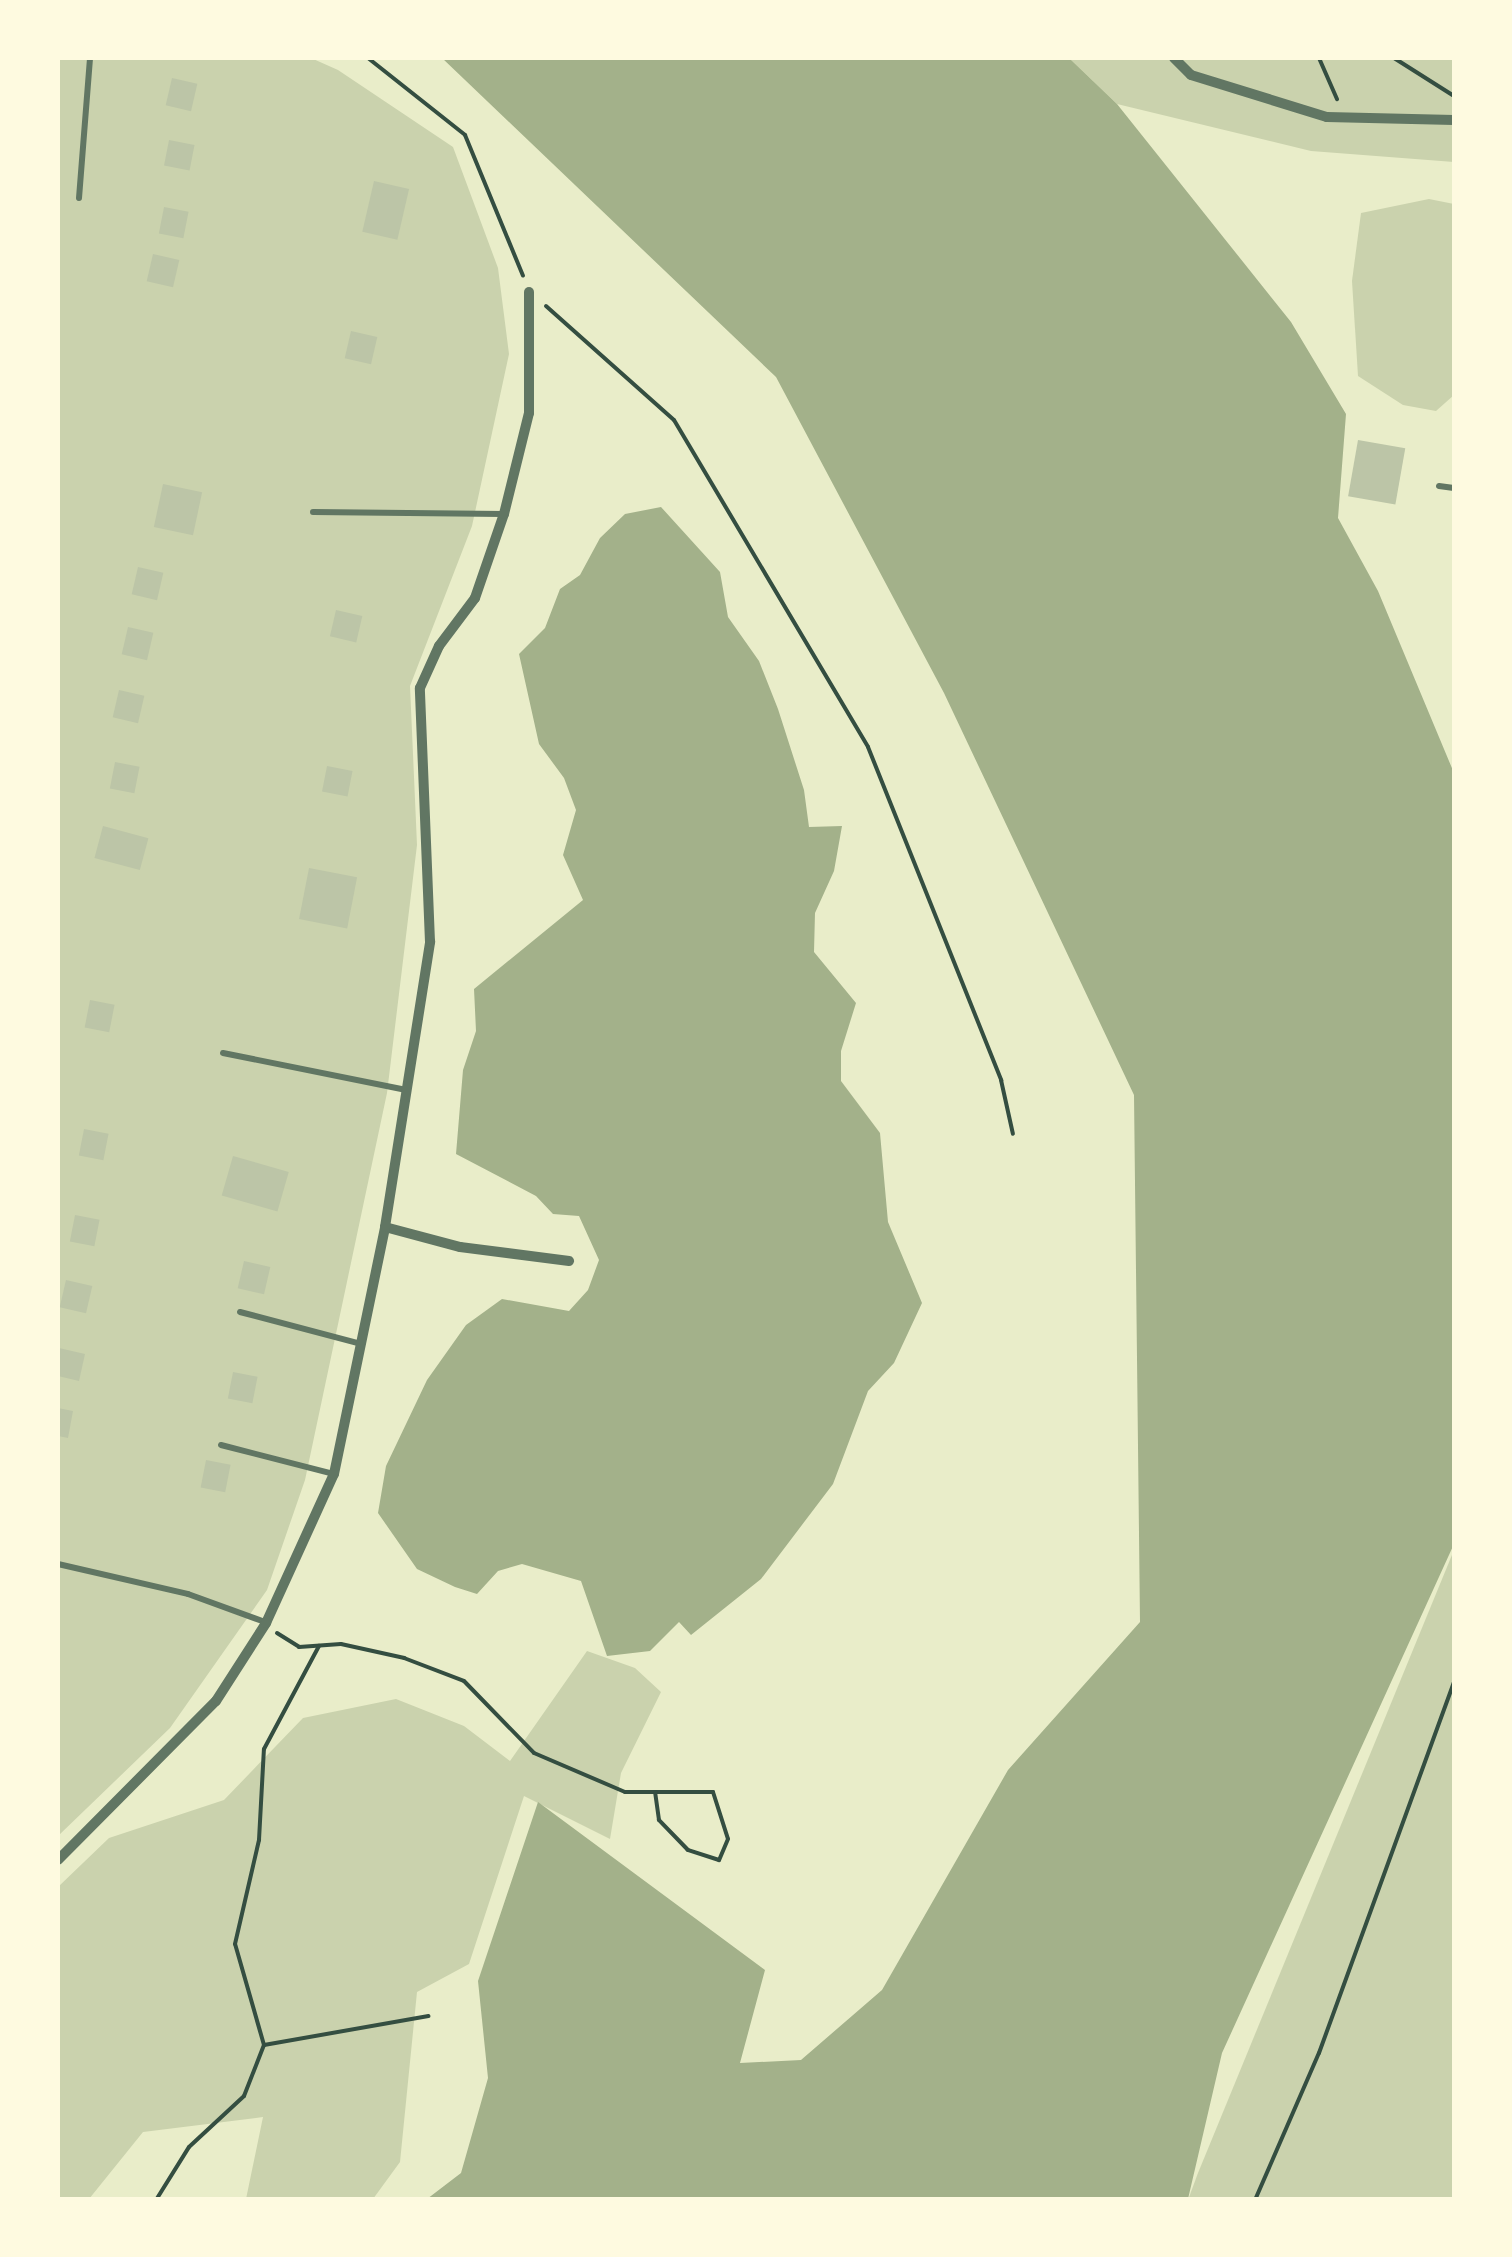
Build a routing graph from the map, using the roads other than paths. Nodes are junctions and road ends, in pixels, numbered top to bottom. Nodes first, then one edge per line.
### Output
1 (90, 58) edge
2 (1174, 58) edge
3 (1454, 120) edge
4 (79, 198) dead end
5 (529, 292) road end
6 (1439, 486) dead end
7 (1454, 488) edge
8 (313, 512) dead end
9 (504, 514) junction
10 (223, 1053) dead end
11 (407, 1090) junction
12 (385, 1227) junction
13 (568, 1261) dead end
14 (240, 1312) dead end
15 (360, 1344) junction
16 (221, 1445) dead end
17 (334, 1474) junction
18 (58, 1564) edge
19 (266, 1623) junction
20 (58, 1860) edge

1 - 4 lane
2 - 3 street
5 - 9 street
6 - 7 lane
8 - 9 lane
9 - 11 street
10 - 11 lane
11 - 12 street
12 - 13 street
12 - 15 street
14 - 15 lane
15 - 17 street
16 - 17 lane
17 - 19 street
18 - 19 lane
19 - 20 street

